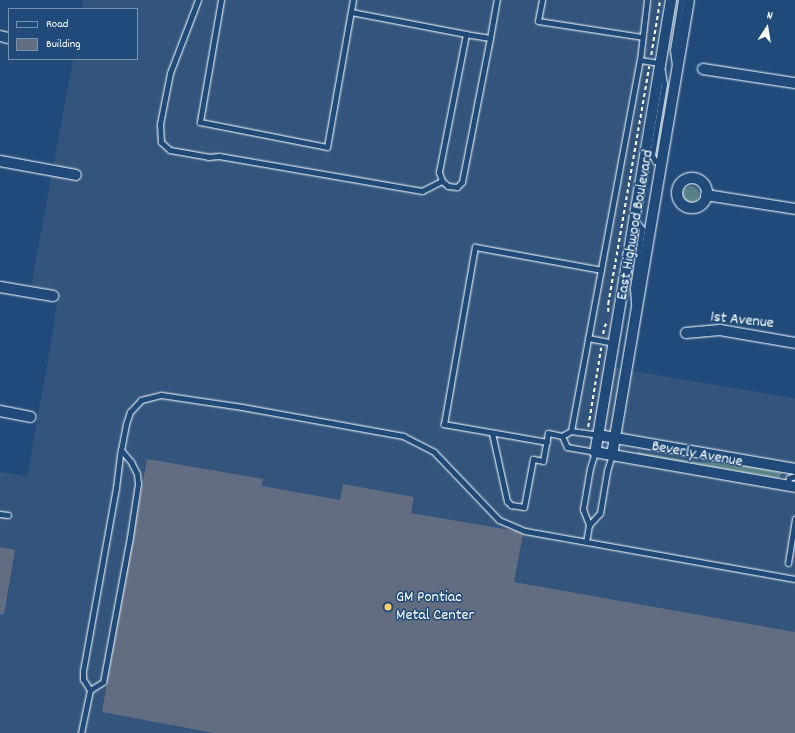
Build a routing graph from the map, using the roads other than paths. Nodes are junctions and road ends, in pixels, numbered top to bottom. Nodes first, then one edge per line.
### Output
1 (198, 0) edge
2 (221, 0) edge
3 (353, 0) edge
4 (498, 0) edge
5 (542, 0) edge
6 (647, 0) edge
7 (671, 0) edge
8 (681, 0) edge
9 (689, 0) edge
10 (351, 12) junction
11 (466, 34) junction
12 (642, 37) junction
13 (490, 38) junction
14 (640, 60) junction
15 (660, 63) junction
16 (703, 69) dead end
17 (676, 77) junction
18 (795, 83) edge
19 (0, 162) edge
20 (661, 163) junction
21 (76, 175) dead end
22 (442, 181) junction
23 (706, 196) dead end
24 (795, 209) edge
25 (633, 224) junction
26 (601, 270) junction
27 (0, 287) edge
28 (53, 296) dead end
29 (635, 318) junction
30 (686, 333) dead end
31 (588, 338) junction
32 (614, 343) junction
33 (795, 343) edge
34 (0, 411) edge
35 (30, 416) dead end
36 (571, 431) junction
37 (492, 433) junction
38 (598, 435) junction
39 (562, 436) junction
40 (615, 438) junction
41 (547, 442) junction
42 (121, 450) junction
43 (595, 452) junction
44 (612, 455) junction
45 (795, 469) edge
46 (795, 476) edge
47 (791, 486) edge
48 (0, 514) edge
49 (8, 515) dead end
50 (795, 519) edge
51 (589, 525) junction
52 (586, 542) junction
53 (788, 563) dead end
54 (795, 579) edge
55 (90, 690) junction
56 (81, 733) edge

1 - 22 lane
2 - 10 lane
3 - 10 lane
4 - 13 lane
5 - 12 lane
6 - 12 lane
7 - 15 street, East Highwood Boulevard
8 - 17 lane
9 - 17 street, East Highwood Boulevard
10 - 11 lane
11 - 13 lane
11 - 22 lane
12 - 14 lane
13 - 22 lane
14 - 15 lane
14 - 26 lane
15 - 20 lane
15 - 25 street, East Highwood Boulevard
16 - 18 street
17 - 20 street, East Highwood Boulevard
19 - 21 street
20 - 29 street, East Highwood Boulevard
23 - 24 street
25 - 29 lane
25 - 32 street, East Highwood Boulevard
26 - 31 lane
26 - 37 lane
27 - 28 street
29 - 40 street, East Highwood Boulevard
30 - 33 street, 1st Avenue
31 - 32 lane
31 - 36 lane
32 - 38 street, East Highwood Boulevard
34 - 35 street
36 - 38 lane
36 - 39 lane
37 - 41 lane
37 - 41 lane
38 - 40 street, Beverly Avenue
38 - 43 street, East Highwood Boulevard
39 - 41 lane
39 - 43 lane
40 - 44 street, East Highwood Boulevard
40 - 45 street, Beverly Avenue
42 - 52 lane
42 - 55 lane
42 - 55 lane
43 - 44 street, Beverly Avenue
43 - 51 lane
44 - 47 street, Beverly Avenue
44 - 51 lane
46 - 47 lane
48 - 49 lane
50 - 53 lane
51 - 52 lane
52 - 54 lane
55 - 56 lane

